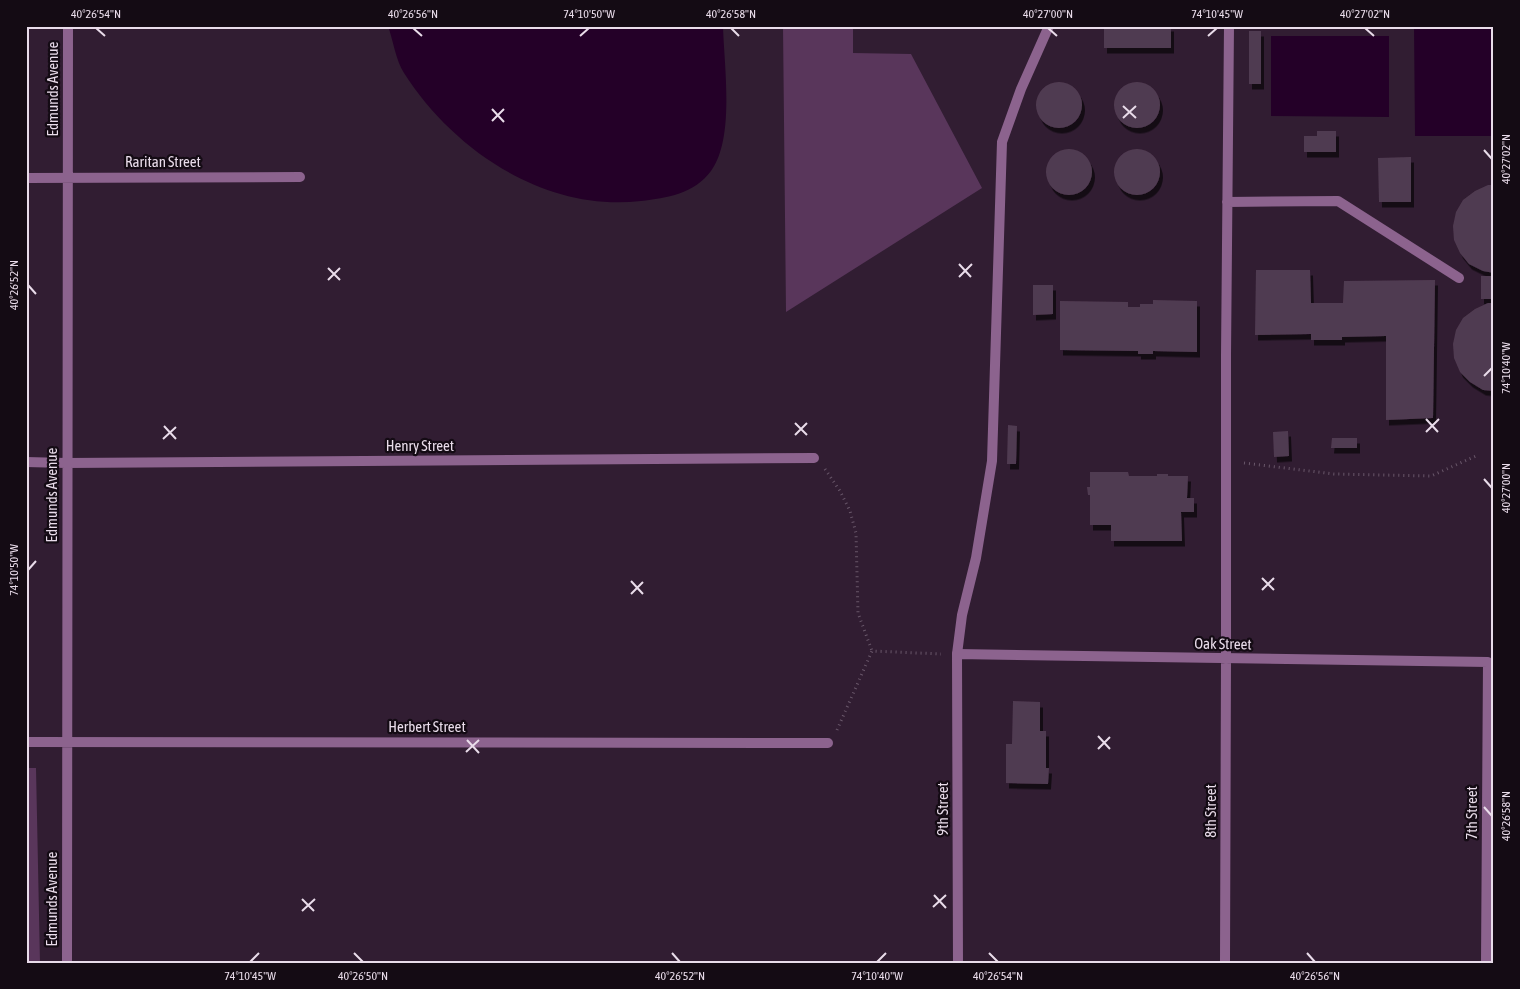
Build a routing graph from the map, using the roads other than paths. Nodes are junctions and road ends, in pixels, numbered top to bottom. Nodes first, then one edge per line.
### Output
1 (68, 26) edge
2 (1049, 26) edge
3 (1228, 26) edge
4 (300, 177) dead end
5 (26, 178) edge
6 (67, 178) junction
7 (1227, 202) junction
8 (1459, 278) dead end
9 (814, 458) road end
10 (26, 462) edge
11 (66, 463) junction
12 (957, 654) junction
13 (1226, 659) junction
14 (1488, 662) joint
15 (26, 742) edge
16 (68, 742) junction
17 (828, 743) road end
18 (67, 963) edge
19 (958, 963) edge
20 (1225, 963) edge
21 (1486, 963) edge

1 - 6 street, Edmunds Avenue
2 - 12 street, 9th Street
3 - 7 street, 8th Street
4 - 6 street, Raritan Street
5 - 6 street, Raritan Street
6 - 11 street, Edmunds Avenue
7 - 8 street
7 - 13 street, 8th Street
9 - 11 street, Henry Street
10 - 11 street, Henry Street
11 - 16 street, Edmunds Avenue
12 - 13 street, Oak Street
12 - 19 street, 9th Street
13 - 14 street, Oak Street
13 - 20 street, 8th Street
14 - 21 street, 7th Street
15 - 16 street, Herbert Street
16 - 17 street, Herbert Street
16 - 18 street, Edmunds Avenue

